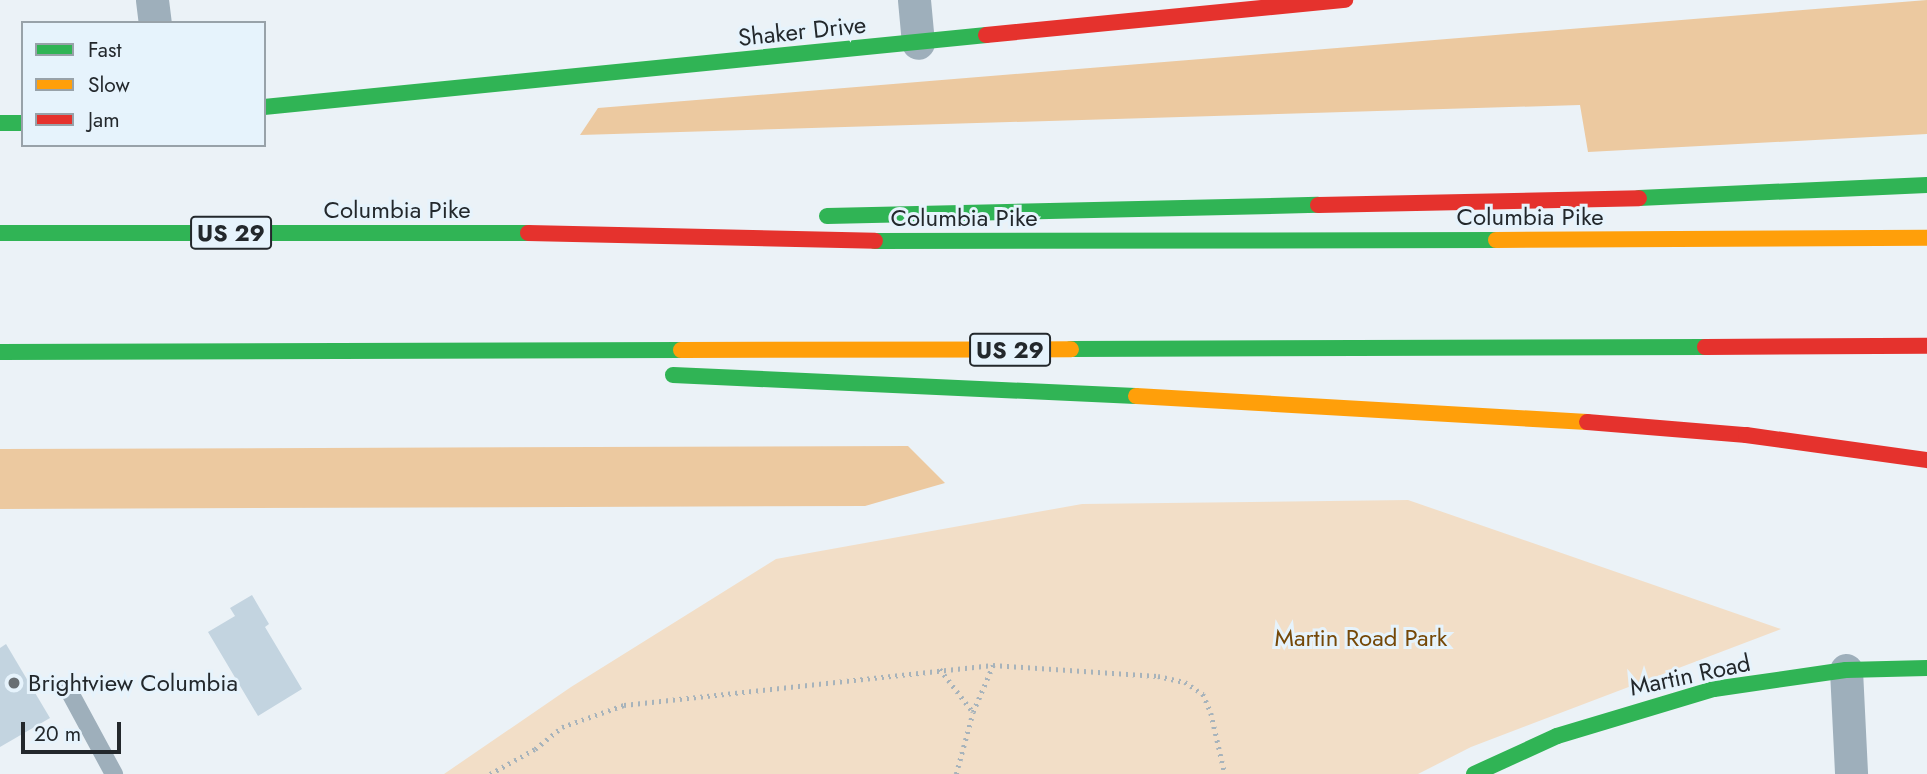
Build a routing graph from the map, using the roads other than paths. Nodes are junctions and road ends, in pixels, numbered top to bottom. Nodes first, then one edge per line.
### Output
1 (152, 0) edge
2 (914, 0) edge
3 (1345, 0) edge
4 (155, 21) edge
5 (918, 43) junction
6 (266, 107) edge
7 (0, 123) edge
8 (21, 123) edge
9 (1927, 185) edge
10 (809, 217) dead end
11 (740, 220) dead end
12 (462, 232) junction
13 (0, 233) edge
14 (1927, 238) edge
15 (1927, 346) edge
16 (0, 352) edge
17 (93, 352) junction
18 (499, 368) dead end
19 (652, 374) dead end
20 (1927, 460) edge
21 (1927, 668) edge
22 (1846, 670) junction
23 (68, 689) dead end
24 (114, 774) edge
25 (1474, 774) edge
26 (1851, 774) edge

1 - 4 street
2 - 5 street
3 - 5 main road, Shaker Drive
5 - 6 main road, Shaker Drive
7 - 8 main road
9 - 10 main road
11 - 12 main road
12 - 13 main road, Columbia Pike / US 29
12 - 14 main road, Columbia Pike / US 29
15 - 17 main road, US 29
16 - 17 main road, US 29
17 - 18 main road
19 - 20 main road
21 - 22 main road, Martin Road
22 - 25 main road, Martin Road
22 - 26 street
23 - 24 lane

